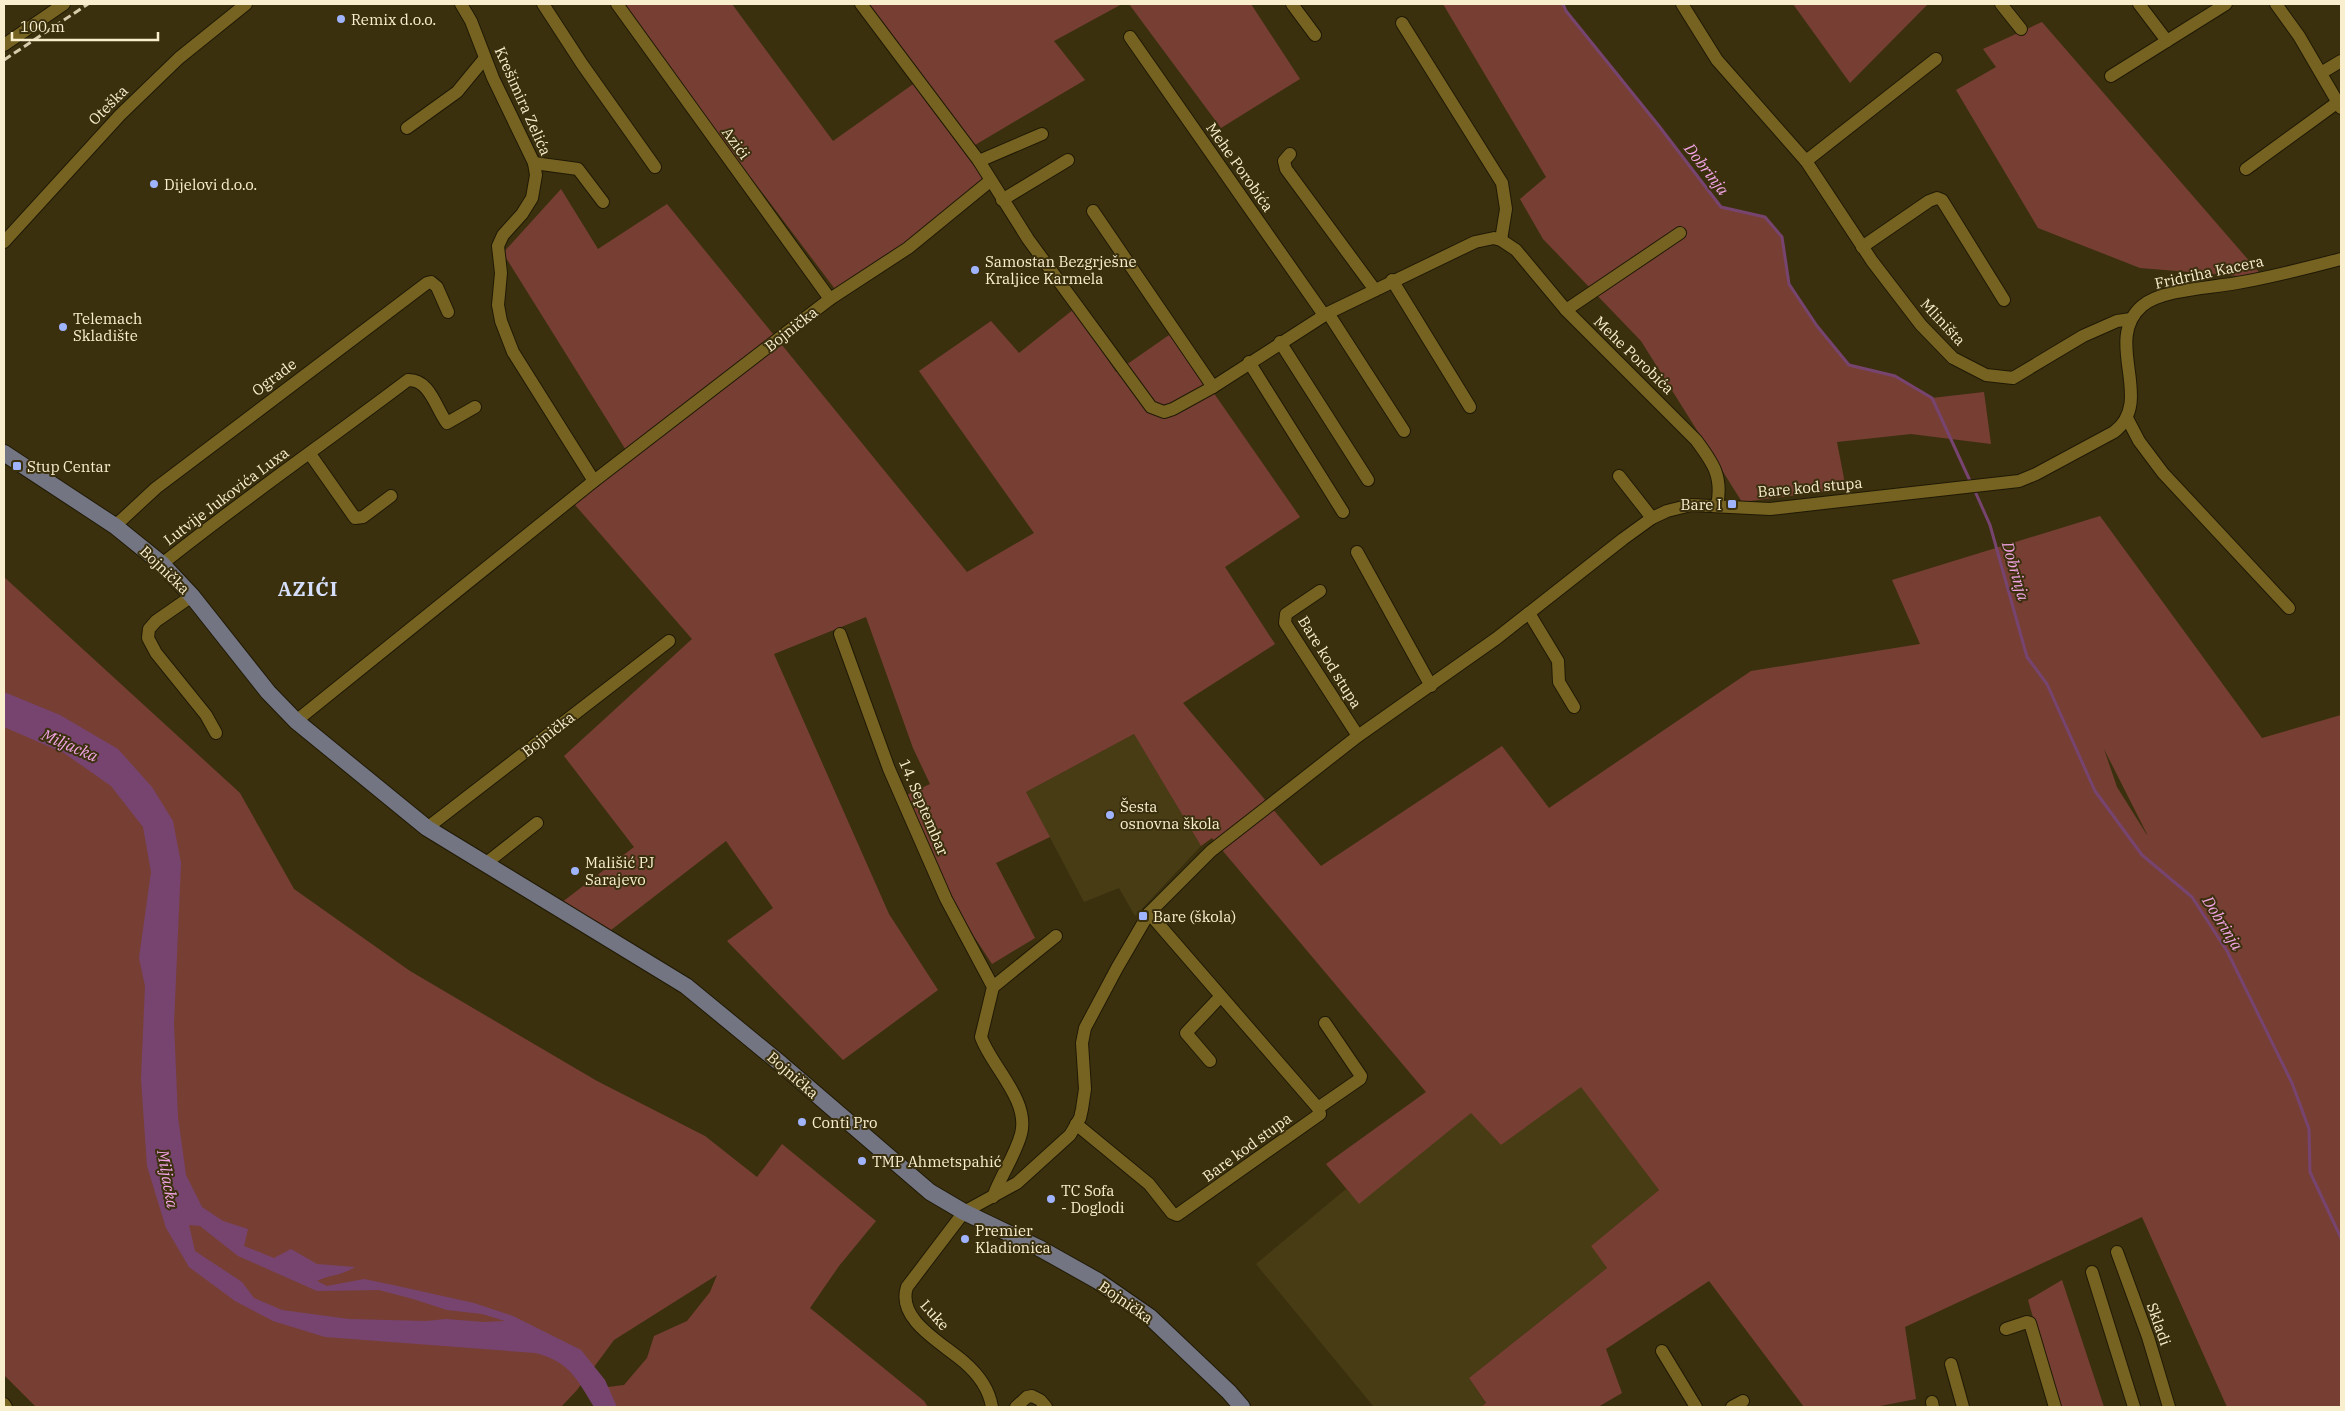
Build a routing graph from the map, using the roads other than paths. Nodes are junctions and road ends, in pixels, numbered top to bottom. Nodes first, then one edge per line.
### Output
1 (64, 4) edge
2 (246, 4) edge
3 (461, 4) edge
4 (543, 4) edge
5 (618, 4) edge
6 (861, 4) edge
7 (1292, 4) edge
8 (1682, 4) edge
9 (2001, 4) edge
10 (2139, 4) edge
11 (2226, 4) edge
12 (2276, 4) edge
13 (1402, 23) dead end
14 (2021, 30) dead end
15 (1315, 36) dead end
16 (1130, 38) dead end
17 (2167, 41) junction
18 (4, 45) edge
19 (485, 58) junction
20 (1936, 58) dead end
21 (2341, 61) edge
22 (2321, 73) junction
23 (2110, 76) dead end
24 (2339, 105) edge
25 (407, 128) dead end
26 (1042, 134) dead end
27 (1290, 154) dead end
28 (1068, 160) dead end
29 (979, 161) junction
30 (1806, 161) junction
31 (534, 163) junction
32 (654, 167) dead end
33 (2246, 169) dead end
34 (990, 181) junction
35 (1002, 200) junction
36 (604, 202) dead end
37 (1093, 211) dead end
38 (1680, 233) dead end
39 (1501, 240) junction
40 (4, 242) edge
41 (1862, 247) junction
42 (2341, 259) edge
43 (1392, 280) junction
44 (1375, 290) junction
45 (830, 299) junction
46 (2004, 300) dead end
47 (1566, 310) junction
48 (448, 312) dead end
49 (1326, 314) junction
50 (2131, 319) junction
51 (1280, 342) junction
52 (1249, 362) junction
53 (1213, 387) junction
54 (475, 407) dead end
55 (1470, 407) dead end
56 (2127, 418) junction
57 (1404, 431) dead end
58 (4, 453) edge
59 (310, 454) junction
60 (1619, 476) dead end
61 (1368, 480) dead end
62 (594, 481) junction
63 (390, 496) dead end
64 (1717, 506) junction
65 (1343, 512) dead end
66 (1652, 518) junction
67 (114, 526) junction
68 (1357, 552) dead end
69 (162, 564) junction
70 (1375, 572) dead end
71 (1320, 591) dead end
72 (192, 596) junction
73 (2289, 608) dead end
74 (1528, 614) junction
75 (840, 634) dead end
76 (669, 641) dead end
77 (1434, 683) junction
78 (1574, 707) dead end
79 (296, 721) junction
80 (216, 734) dead end
81 (1358, 736) junction
82 (537, 824) dead end
83 (427, 828) junction
84 (485, 864) junction
85 (1149, 913) junction
86 (1056, 936) dead end
87 (993, 987) junction
88 (1220, 997) junction
89 (1325, 1023) dead end
90 (1210, 1061) dead end
91 (1318, 1108) junction
92 (1076, 1124) junction
93 (993, 1197) junction
94 (964, 1212) junction
95 (2117, 1252) dead end
96 (2092, 1272) dead end
97 (2006, 1329) dead end
98 (1662, 1351) dead end
99 (1951, 1364) dead end
100 (4, 1404) edge
101 (6, 1407) edge
102 (992, 1407) edge
103 (1016, 1407) edge
104 (1046, 1407) edge
105 (1242, 1407) edge
106 (1696, 1407) edge
107 (1963, 1407) edge
108 (2055, 1407) edge
109 (2134, 1407) edge
110 (2169, 1407) edge

1 - 18 street
2 - 40 street, Oteška
3 - 19 street, Krešimira Zelića
4 - 32 street
5 - 45 street, Azići
6 - 29 street
7 - 15 street
8 - 30 street, Mliništa
9 - 14 street
10 - 17 street
11 - 17 street
12 - 22 street
13 - 39 street
16 - 49 street, Mehe Porobića
17 - 23 street
19 - 25 street
19 - 31 street, Krešimira Zelića
20 - 30 street
21 - 22 street
22 - 24 street
24 - 33 street
26 - 29 street
27 - 44 street
28 - 35 street
29 - 34 street
30 - 41 street, Mliništa
31 - 36 street
31 - 62 street, Krešimira Zelića
34 - 35 street
34 - 45 street, Bojnička
35 - 53 street
37 - 53 street
38 - 47 street
39 - 43 street
39 - 47 street, Mehe Porobića
41 - 46 street
41 - 50 street, Mliništa
42 - 50 street, Fridriha Kacera
43 - 44 street
43 - 55 street
44 - 49 street
45 - 62 street, Bojnička
47 - 64 street, Mehe Porobića
48 - 67 street, Ograde
49 - 51 street
49 - 57 street, Mehe Porobića
50 - 56 street
51 - 52 street
51 - 61 street
52 - 53 street
52 - 65 street
54 - 59 street, Lutvije Jukovića Luxa
56 - 64 street, Bare kod stupa
56 - 73 street
58 - 67 main road, Bojnička
59 - 63 street, Lutvije Jukovića Luxa
59 - 69 street, Lutvije Jukovića Luxa
60 - 66 street
62 - 79 street, Bojnička
64 - 66 street, Bare kod stupa
66 - 74 street, Bare kod stupa
67 - 69 main road, Bojnička
68 - 77 street
69 - 72 main road, Bojnička
70 - 77 street
71 - 81 street, Bare kod stupa
72 - 79 main road, Bojnička
72 - 80 street
74 - 77 street, Bare kod stupa
74 - 78 street
75 - 87 street, 14. Septembar
76 - 83 street, Bojnička
77 - 81 street, Bare kod stupa
79 - 83 main road, Bojnička
81 - 85 street, Bare kod stupa
82 - 84 street
83 - 84 main road, Bojnička
84 - 94 main road, Bojnička
85 - 88 street
85 - 92 street, Bare kod stupa
86 - 87 street
87 - 93 street
88 - 90 street
88 - 91 street
89 - 91 street
91 - 92 street, Bare kod stupa
92 - 93 street, Bare kod stupa
93 - 94 street, Bare kod stupa
94 - 102 street, Luke
94 - 105 main road, Bojnička
95 - 110 street, Skladi
96 - 109 street
97 - 108 street
98 - 106 street
99 - 107 street
100 - 101 street
103 - 104 street

